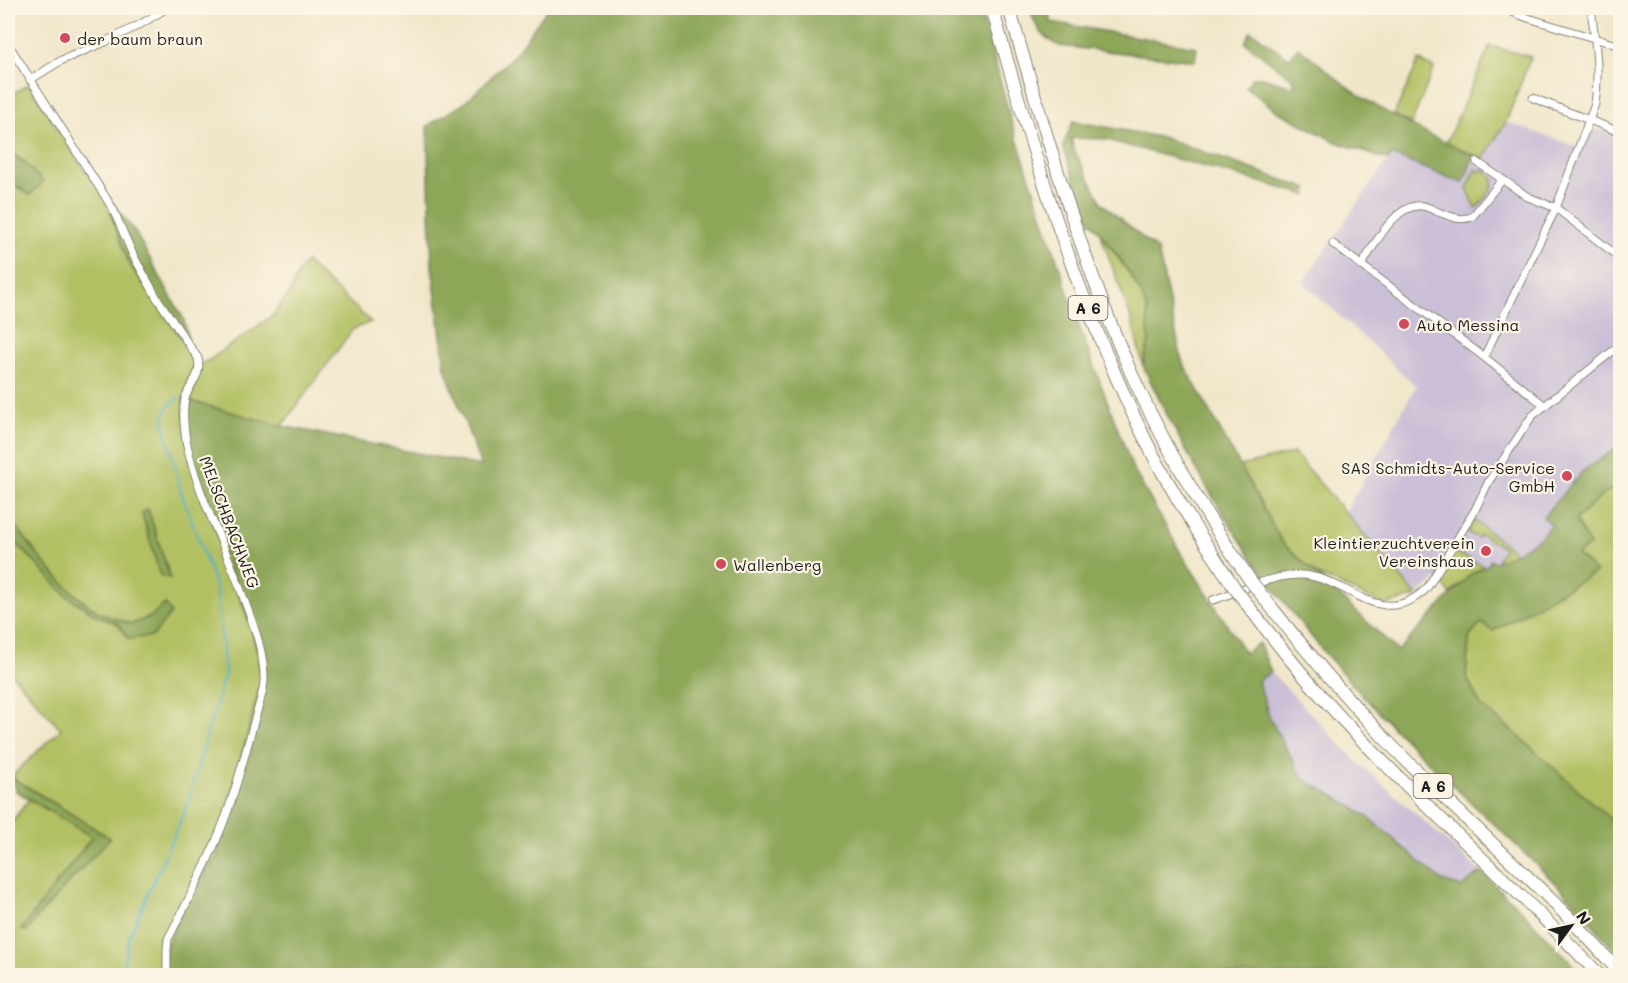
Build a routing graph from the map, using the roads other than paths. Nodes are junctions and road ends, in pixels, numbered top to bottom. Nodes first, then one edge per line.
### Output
1 (167, 8) edge
2 (992, 8) edge
3 (1009, 8) edge
4 (1502, 8) edge
5 (1591, 8) edge
6 (1595, 39) junction
7 (8, 44) edge
8 (1620, 46) edge
9 (30, 80) junction
10 (1533, 98) dead end
11 (1589, 120) junction
12 (1620, 132) edge
13 (1477, 162) dead end
14 (1502, 180) junction
15 (1556, 208) junction
16 (1333, 244) dead end
17 (1620, 258) edge
18 (1361, 266) junction
19 (1620, 345) edge
20 (1484, 357) junction
21 (1545, 406) junction
22 (1213, 600) dead end
23 (1620, 973) edge
24 (167, 975) edge
25 (1600, 975) edge

1 - 9 street
2 - 25 highway, A 6
3 - 23 highway, A 6
4 - 6 street
5 - 6 street
6 - 8 street
6 - 11 street
7 - 9 street, MELSCHBACHWEG
9 - 24 street, MELSCHBACHWEG
10 - 11 street
11 - 12 street
11 - 15 street
13 - 14 street
14 - 15 street
14 - 18 street
15 - 17 street
15 - 20 street
16 - 18 street
18 - 20 street
19 - 21 street
20 - 21 street
21 - 22 street

